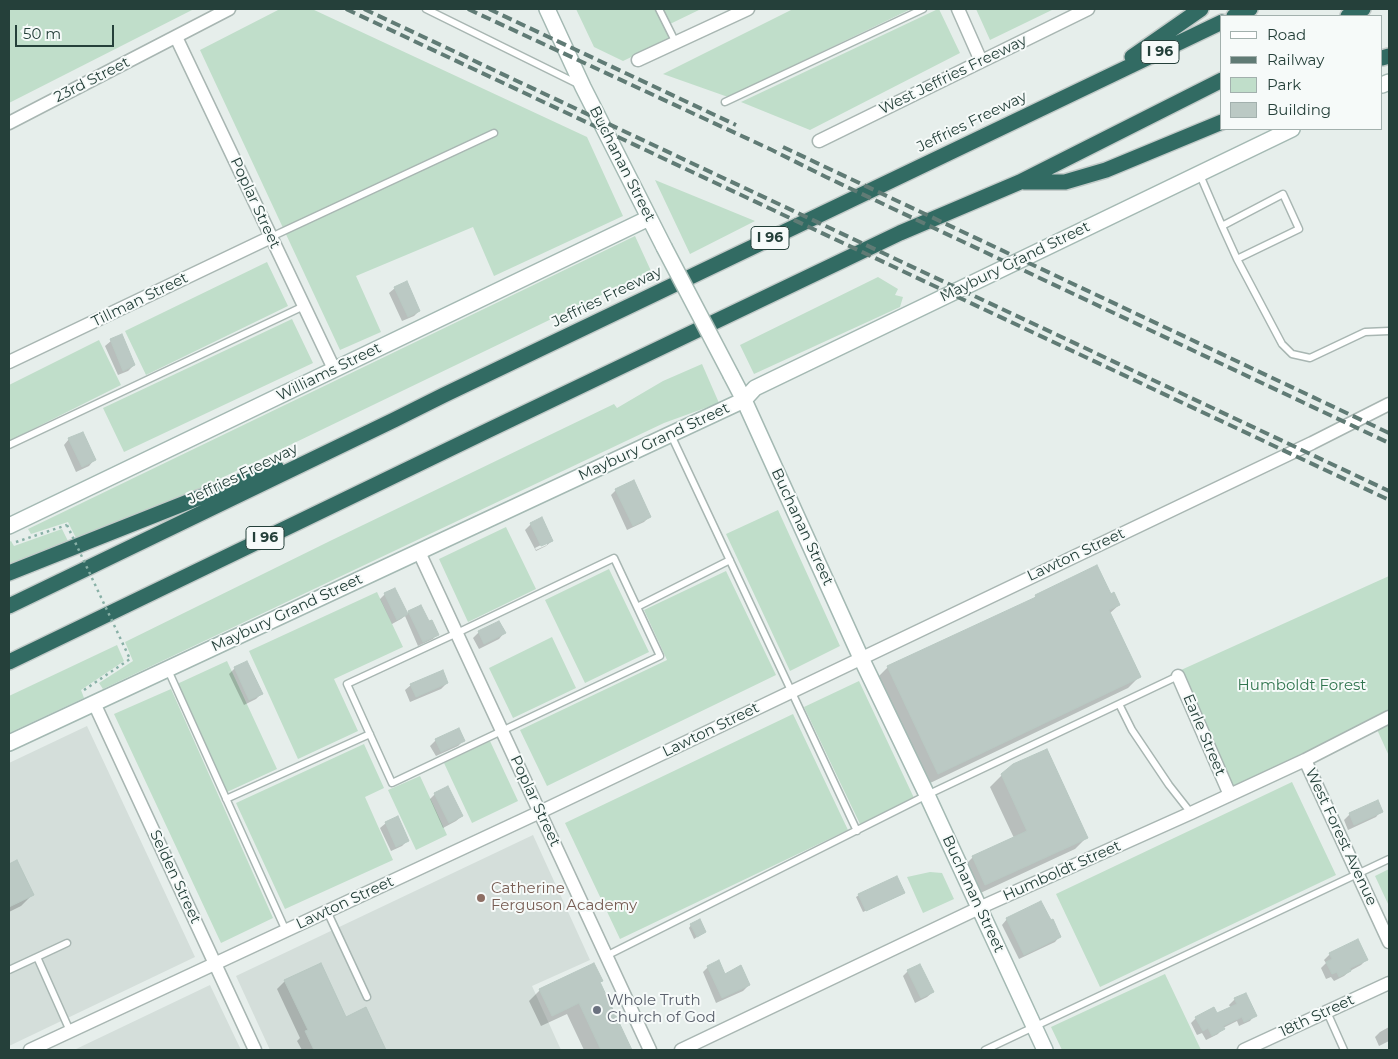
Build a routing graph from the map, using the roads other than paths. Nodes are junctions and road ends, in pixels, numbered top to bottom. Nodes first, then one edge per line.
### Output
1 (229, 9) edge
2 (426, 9) edge
3 (547, 9) edge
4 (659, 9) edge
5 (748, 9) edge
6 (923, 9) edge
7 (958, 9) edge
8 (1088, 9) edge
9 (1201, 9) edge
10 (1250, 9) edge
11 (1363, 9) edge
12 (1236, 15) edge
13 (1350, 15) edge
14 (1220, 23) edge
15 (176, 36) junction
16 (676, 43) junction
17 (638, 60) dead end
18 (981, 61) junction
19 (1220, 81) edge
20 (1097, 82) junction
21 (583, 87) junction
22 (725, 102) dead end
23 (9, 123) edge
24 (1220, 123) edge
25 (1290, 130) edge
26 (494, 133) dead end
27 (819, 141) dead end
28 (1199, 173) junction
29 (1020, 182) junction
30 (649, 218) junction
31 (1222, 226) junction
32 (271, 237) junction
33 (1237, 259) junction
34 (304, 306) junction
35 (1389, 331) edge
36 (9, 362) edge
37 (334, 369) junction
38 (744, 400) junction
39 (1389, 404) edge
40 (394, 420) junction
41 (671, 434) junction
42 (9, 445) edge
43 (9, 524) edge
44 (419, 552) junction
45 (730, 560) junction
46 (9, 572) edge
47 (9, 606) edge
48 (637, 606) junction
49 (457, 634) junction
50 (40, 648) junction
51 (861, 658) junction
52 (9, 662) edge
53 (9, 666) edge
54 (167, 669) junction
55 (1178, 676) joint
56 (792, 692) junction
57 (94, 703) junction
58 (1119, 704) junction
59 (1389, 717) edge
60 (502, 730) junction
61 (370, 734) junction
62 (9, 743) edge
63 (1305, 760) junction
64 (1230, 795) junction
65 (927, 796) junction
66 (226, 799) junction
67 (540, 812) junction
68 (1191, 813) junction
69 (857, 831) junction
70 (1389, 859) edge
71 (1358, 874) junction
72 (979, 908) junction
73 (327, 911) junction
74 (286, 931) junction
75 (1389, 942) edge
76 (67, 943) dead end
77 (606, 956) junction
78 (37, 957) junction
79 (215, 964) junction
80 (9, 970) edge
81 (1389, 983) edge
82 (367, 997) dead end
83 (1326, 1012) junction
84 (1034, 1026) junction
85 (70, 1031) junction
86 (30, 1050) edge
87 (255, 1050) edge
88 (650, 1050) edge
89 (681, 1050) edge
90 (986, 1050) edge
91 (1045, 1050) edge
92 (1244, 1050) edge
93 (1344, 1050) edge

1 - 15 street, 23rd Street
2 - 21 lane
3 - 21 street, Buchanan Street
4 - 16 lane
5 - 16 street
6 - 22 lane
7 - 18 street
8 - 18 street, West Jeffries Freeway
9 - 20 highway
10 - 12 highway
11 - 13 highway
14 - 20 highway, Jeffries Freeway / I 96
15 - 23 street, 23rd Street
15 - 32 street, Poplar Street
16 - 17 street
18 - 27 street, West Jeffries Freeway
19 - 29 highway, I 96
20 - 40 highway, Jeffries Freeway / I 96
21 - 30 street, Buchanan Street
24 - 29 highway
25 - 28 street, Maybury Grand Street
26 - 32 lane
28 - 31 lane
28 - 38 street, Maybury Grand Street
29 - 50 highway, I 96
30 - 37 street, Williams Street
30 - 38 street, Buchanan Street, bridge
31 - 33 lane
31 - 33 lane
32 - 34 street, Poplar Street
32 - 36 street, Tillman Street
33 - 35 lane
34 - 37 street, Poplar Street
34 - 42 lane
37 - 43 street, Williams Street
38 - 41 street, Maybury Grand Street
38 - 51 street, Buchanan Street
39 - 51 street, Lawton Street
40 - 46 highway
40 - 47 highway, Jeffries Freeway / I 96
41 - 44 street, Maybury Grand Street
41 - 45 lane
44 - 49 street, Poplar Street
44 - 54 street, Maybury Grand Street
45 - 48 lane
45 - 56 lane
48 - 49 lane
48 - 60 lane
49 - 60 street, Poplar Street
49 - 61 lane
50 - 52 highway, I 96
50 - 53 highway
51 - 56 street, Lawton Street
51 - 65 street, Buchanan Street
54 - 57 street, Maybury Grand Street
54 - 66 lane
55 - 58 lane
55 - 64 street, Earle Street
56 - 67 street, Lawton Street
56 - 69 lane
57 - 62 street, Maybury Grand Street
57 - 79 street, Selden Street
58 - 65 lane
58 - 68 lane
59 - 63 street, Humboldt Street
60 - 61 lane
60 - 67 street, Poplar Street
61 - 66 lane
63 - 64 street, Humboldt Street
63 - 71 street, West Forest Avenue
64 - 68 street, Humboldt Street
65 - 69 lane
65 - 72 street, Buchanan Street
66 - 74 lane
67 - 73 street, Lawton Street
67 - 77 street, Poplar Street
68 - 72 street, Humboldt Street
69 - 77 lane
70 - 71 lane
71 - 75 street, West Forest Avenue
71 - 84 lane
72 - 84 street, Buchanan Street
72 - 89 street, Humboldt Street
73 - 74 street, Lawton Street
73 - 82 lane
74 - 79 street, Lawton Street
76 - 78 lane
77 - 88 street, Poplar Street
78 - 80 lane
78 - 85 lane
79 - 85 street, Lawton Street
79 - 87 street, Selden Street
81 - 83 street, 18th Street
83 - 92 street, 18th Street
83 - 93 lane
84 - 90 lane
84 - 91 street, Buchanan Street
85 - 86 street, Lawton Street

